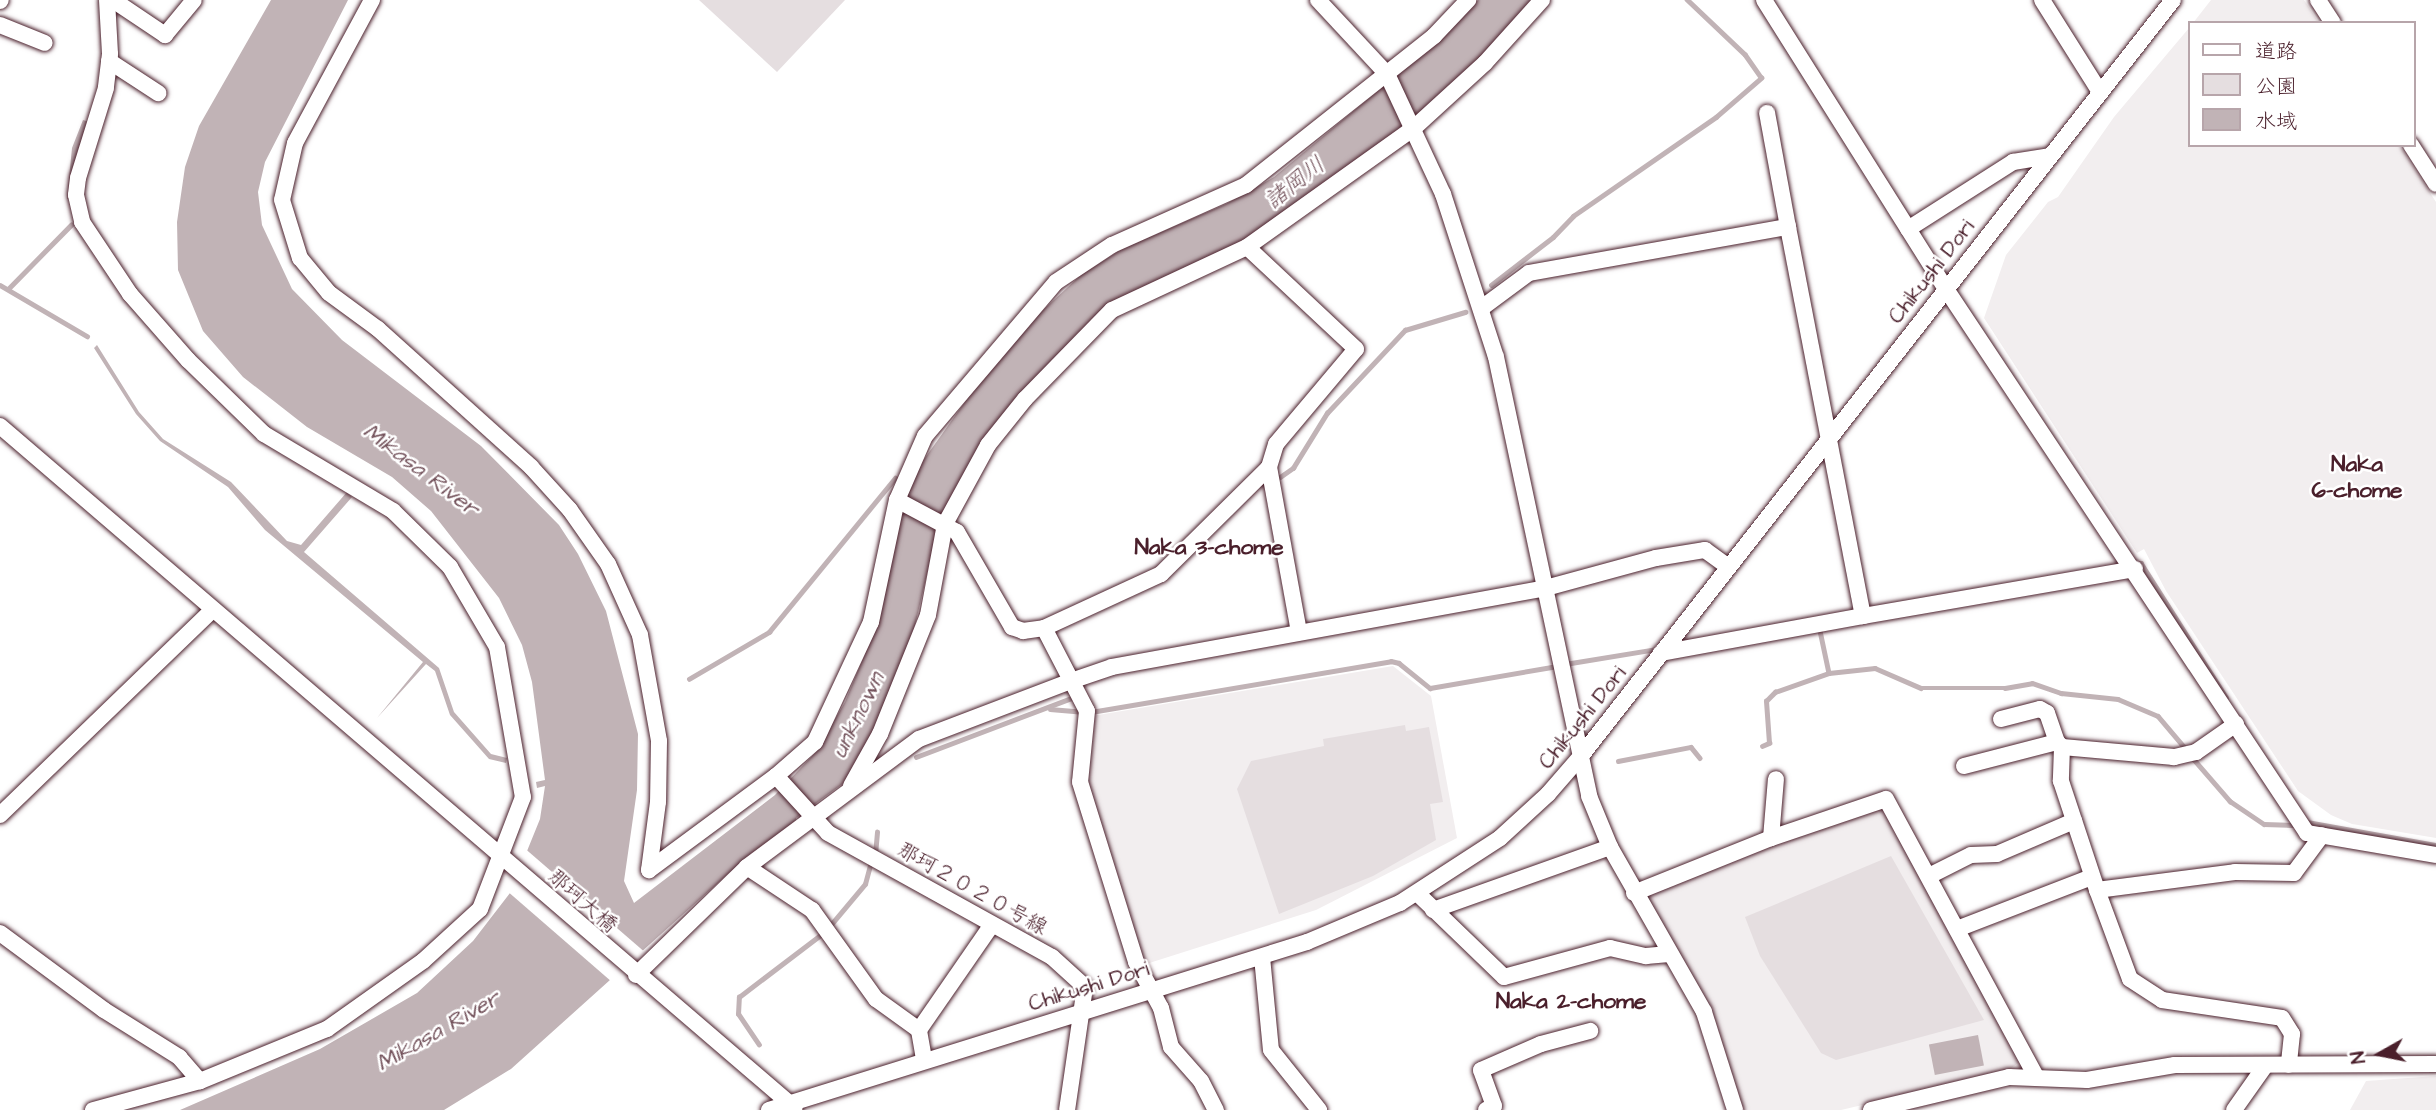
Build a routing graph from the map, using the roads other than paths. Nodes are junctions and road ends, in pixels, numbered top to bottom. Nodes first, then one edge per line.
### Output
1 (107, 0) edge
2 (113, 0) edge
3 (194, 0) edge
4 (372, 0) edge
5 (1318, 0) edge
6 (1468, 0) edge
7 (1542, 0) edge
8 (1764, 0) edge
9 (2042, 0) edge
10 (2173, 0) edge
11 (2318, 0) edge
12 (2332, 21) edge
13 (0, 25) edge
14 (45, 43) dead end
15 (109, 61) junction
16 (1387, 74) junction
17 (2100, 92) junction
18 (158, 93) dead end
19 (1767, 113) dead end
20 (1415, 127) junction
21 (2412, 147) edge
22 (2050, 156) junction
23 (2436, 184) edge
24 (1788, 227) junction
25 (1908, 229) junction
26 (1247, 247) junction
27 (1946, 289) junction
28 (1483, 307) junction
29 (0, 426) edge
30 (1831, 437) junction
31 (1269, 467) junction
32 (897, 500) junction
33 (945, 524) junction
34 (1728, 567) junction
35 (2135, 569) junction
36 (1542, 589) junction
37 (213, 609) junction
38 (1863, 616) junction
39 (1044, 628) junction
40 (1299, 632) junction
41 (1661, 653) junction
42 (1071, 681) junction
43 (2001, 719) dead end
44 (2236, 724) junction
45 (2059, 745) junction
46 (1581, 756) junction
47 (1964, 766) dead end
48 (778, 779) junction
49 (1776, 779) dead end
50 (848, 791) junction
51 (0, 816) edge
52 (812, 817) junction
53 (2074, 821) junction
54 (2322, 835) junction
55 (1771, 838) junction
56 (1610, 848) junction
57 (2436, 855) edge
58 (502, 858) junction
59 (747, 867) junction
60 (1928, 876) junction
61 (2095, 883) junction
62 (1634, 892) junction
63 (1417, 893) junction
64 (1433, 909) junction
65 (991, 926) junction
66 (1958, 929) junction
67 (3, 942) edge
68 (1669, 954) junction
69 (1262, 957) junction
70 (636, 975) junction
71 (1151, 990) junction
72 (1081, 1011) junction
73 (919, 1030) junction
74 (1590, 1031) dead end
75 (924, 1059) junction
76 (2436, 1064) edge
77 (2289, 1065) junction
78 (2265, 1066) junction
79 (2036, 1076) junction
80 (200, 1081) junction
81 (793, 1107) edge
82 (93, 1110) edge
83 (769, 1110) edge
84 (1068, 1110) edge
85 (1216, 1110) edge
86 (1319, 1110) edge
87 (1486, 1110) edge
88 (1735, 1110) edge
89 (1871, 1110) edge
90 (2234, 1110) edge

1 - 15 street
2 - 3 street
4 - 48 street
5 - 16 street
6 - 16 street
7 - 20 street
8 - 25 street
9 - 17 street
10 - 17 street, Chikushi Dori
11 - 12 street
13 - 14 street
15 - 18 street
15 - 58 street
16 - 20 street
16 - 32 street
17 - 22 street, Chikushi Dori
19 - 24 street
20 - 26 street
20 - 28 street
21 - 23 street
22 - 25 street
22 - 27 street, Chikushi Dori
24 - 28 street
24 - 30 street
25 - 27 street
26 - 31 street
26 - 33 street
27 - 30 street, Chikushi Dori
27 - 35 street
28 - 36 street
29 - 37 street, 那珂大橋
30 - 34 street, Chikushi Dori
30 - 38 street
31 - 39 street
31 - 40 street
32 - 33 street
32 - 48 street
33 - 39 street
33 - 50 street
34 - 36 street
34 - 41 street, Chikushi Dori
35 - 38 street
35 - 44 street
36 - 40 street
36 - 46 street
37 - 51 street
37 - 58 street, 那珂大橋
38 - 41 street
39 - 42 street
40 - 42 street
41 - 46 street, Chikushi Dori
42 - 50 street
42 - 71 street
43 - 45 street
44 - 45 street
44 - 54 street
45 - 47 street
45 - 53 street
46 - 56 street
46 - 63 street, Chikushi Dori
48 - 52 street, 那珂２０２０号線
49 - 55 street
50 - 52 street
52 - 59 street
52 - 65 street, 那珂２０２０号線
53 - 60 street
53 - 61 street
54 - 57 street
54 - 61 street
55 - 60 street
55 - 62 street
56 - 62 street
56 - 64 street
58 - 70 street, 那珂大橋
58 - 80 street
59 - 70 street
59 - 73 street
60 - 66 street
61 - 66 street
61 - 77 street
62 - 68 street
63 - 64 street
63 - 69 street, Chikushi Dori
64 - 68 street
65 - 72 street, 那珂２０２０号線
65 - 73 street
66 - 79 street
67 - 80 street
68 - 88 street
69 - 71 street, Chikushi Dori
69 - 86 street
70 - 81 street, 那珂大橋
71 - 72 street, Chikushi Dori
71 - 85 street
72 - 75 street, Chikushi Dori
72 - 84 street
73 - 75 street
74 - 87 street
75 - 81 street, Chikushi Dori
76 - 77 street
77 - 78 street
78 - 79 street
78 - 90 street
79 - 89 street
80 - 82 street
81 - 83 street, Chikushi Dori

